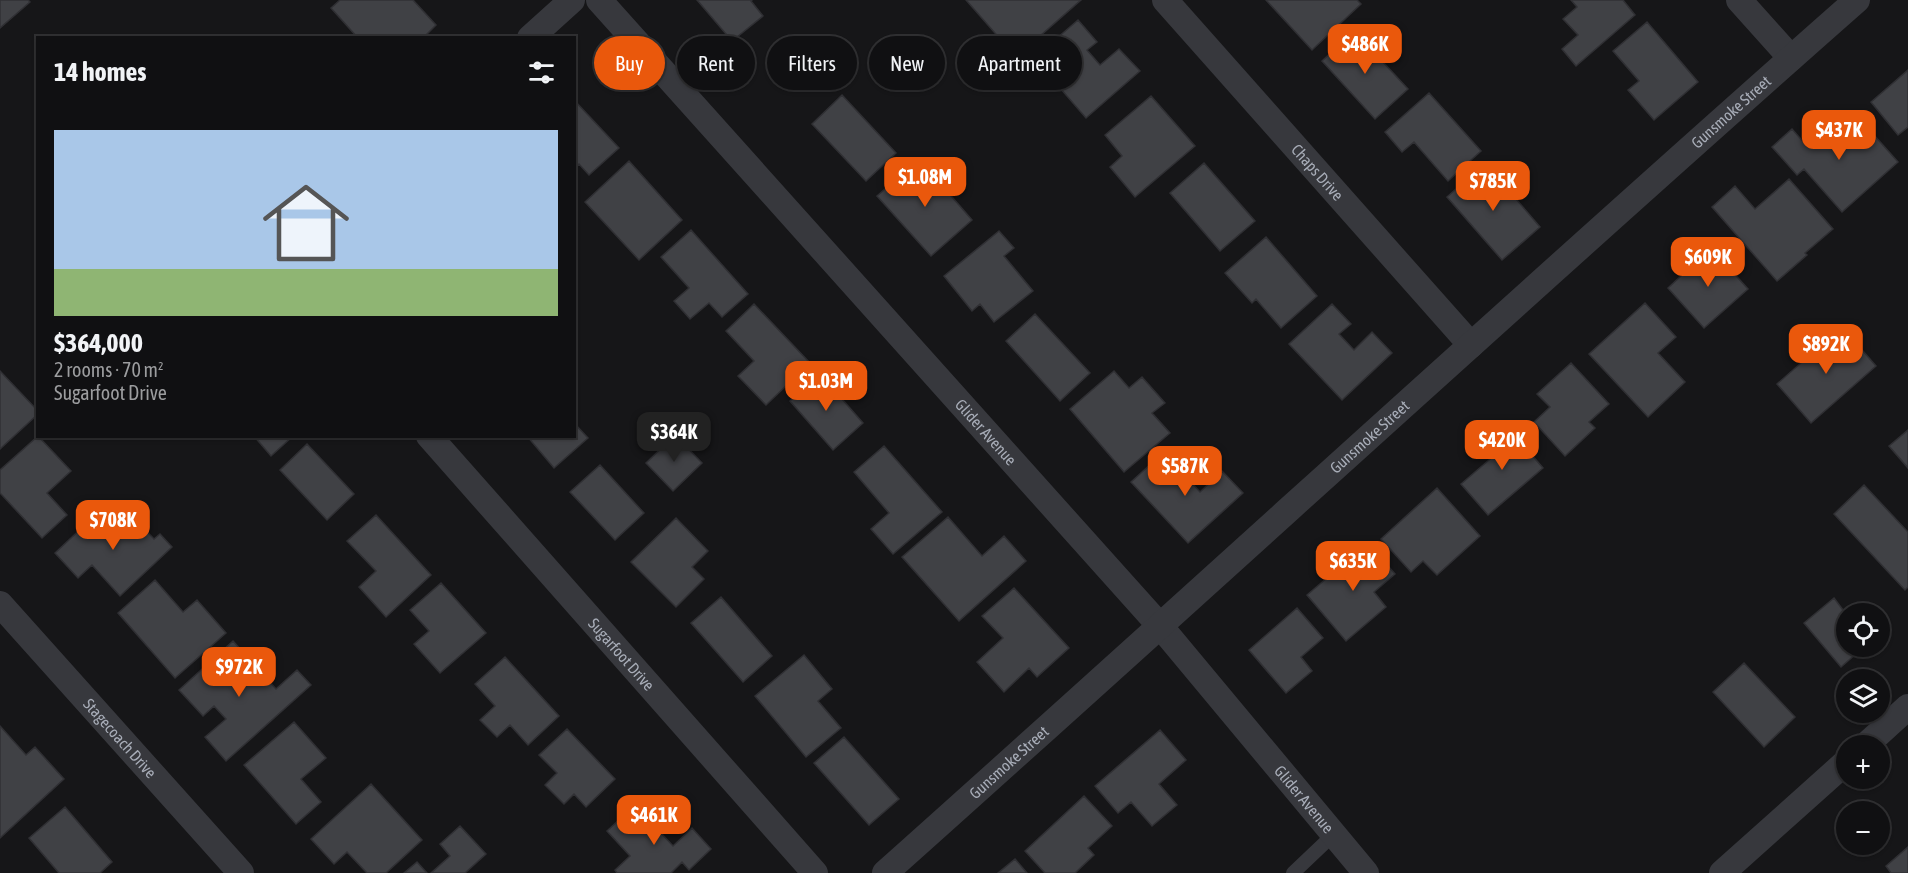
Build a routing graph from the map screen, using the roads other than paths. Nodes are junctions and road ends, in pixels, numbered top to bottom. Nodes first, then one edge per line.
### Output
1 (572, 0) edge
2 (598, 0) edge
3 (1165, 0) edge
4 (1739, 0) edge
5 (1857, 0) edge
6 (532, 36) edge
7 (1791, 58) junction
8 (1471, 345) junction
9 (431, 438) edge
10 (0, 604) edge
11 (1161, 627) junction
12 (1908, 707) edge
13 (1877, 735) edge
14 (1836, 771) edge
15 (1333, 836) junction
16 (241, 873) edge
17 (815, 873) edge
18 (885, 873) edge
19 (1293, 873) edge
20 (1366, 873) edge
21 (1722, 873) edge

1 - 6 street
2 - 11 street, Glider Avenue
3 - 8 street, Chaps Drive
4 - 7 street
5 - 7 street, Gunsmoke Street
7 - 8 street, Gunsmoke Street
8 - 11 street, Gunsmoke Street
9 - 17 street, Sugarfoot Drive
10 - 16 street, Stagecoach Drive
11 - 15 street, Glider Avenue
11 - 18 street, Gunsmoke Street
12 - 13 street
14 - 21 street
15 - 19 lane
15 - 20 street, Glider Avenue

